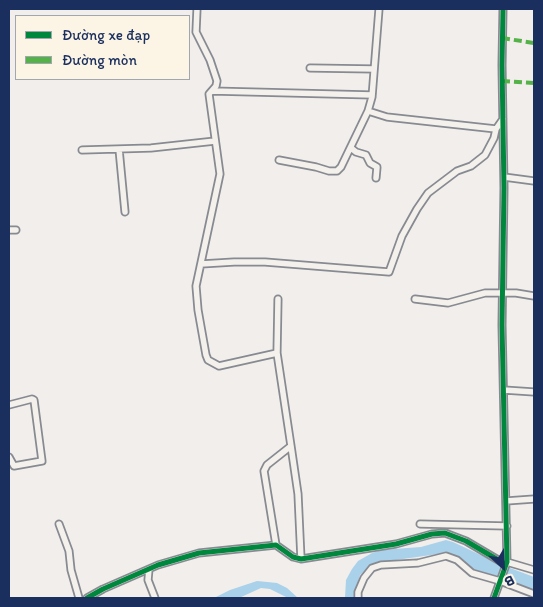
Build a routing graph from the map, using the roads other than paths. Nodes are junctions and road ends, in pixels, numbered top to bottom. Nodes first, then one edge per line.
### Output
1 (197, 9) edge
2 (379, 9) edge
3 (503, 9) edge
4 (192, 28) edge
5 (310, 68) dead end
6 (374, 69) junction
7 (212, 91) junction
8 (372, 95) junction
9 (368, 112) junction
10 (503, 119) junction
11 (496, 129) junction
12 (215, 141) junction
13 (351, 148) junction
14 (119, 149) junction
15 (82, 150) dead end
16 (279, 160) dead end
17 (504, 177) junction
18 (376, 178) dead end
19 (534, 181) edge
20 (126, 212) dead end
21 (9, 230) edge
22 (16, 230) dead end
23 (201, 264) junction
24 (503, 293) junction
25 (534, 296) edge
26 (278, 299) dead end
27 (415, 299) dead end
28 (277, 353) junction
29 (504, 390) junction
30 (534, 392) edge
31 (9, 404) edge
32 (290, 446) junction
33 (9, 457) edge
34 (534, 499) edge
35 (506, 501) junction
36 (59, 524) dead end
37 (420, 524) dead end
38 (507, 526) junction
39 (276, 545) junction
40 (301, 559) junction
41 (506, 563) junction
42 (149, 569) junction
43 (534, 570) edge
44 (500, 580) junction
45 (534, 594) edge
46 (80, 598) edge
47 (87, 598) edge
48 (155, 598) edge
49 (358, 598) edge
50 (494, 598) edge

1 - 4 street
2 - 6 street
3 - 10 street
4 - 7 street
5 - 6 street
6 - 8 street
7 - 8 street
7 - 12 street
8 - 9 street
9 - 11 street
9 - 13 street
10 - 11 street
10 - 17 street
11 - 23 street
12 - 14 street
12 - 23 street
13 - 16 street
13 - 18 street
14 - 15 street
14 - 20 street
17 - 19 street
17 - 24 street
21 - 22 street
23 - 28 street
24 - 25 street
24 - 27 street
24 - 29 street
26 - 28 street
28 - 32 street
29 - 30 street
29 - 35 street
31 - 33 street
32 - 39 street
32 - 40 street
34 - 35 street
35 - 38 street
36 - 46 street
37 - 38 street
38 - 41 street
39 - 40 street
39 - 42 street
40 - 41 street
41 - 43 street
41 - 44 street
42 - 47 street
42 - 48 street
44 - 45 street
44 - 49 street
44 - 50 street

